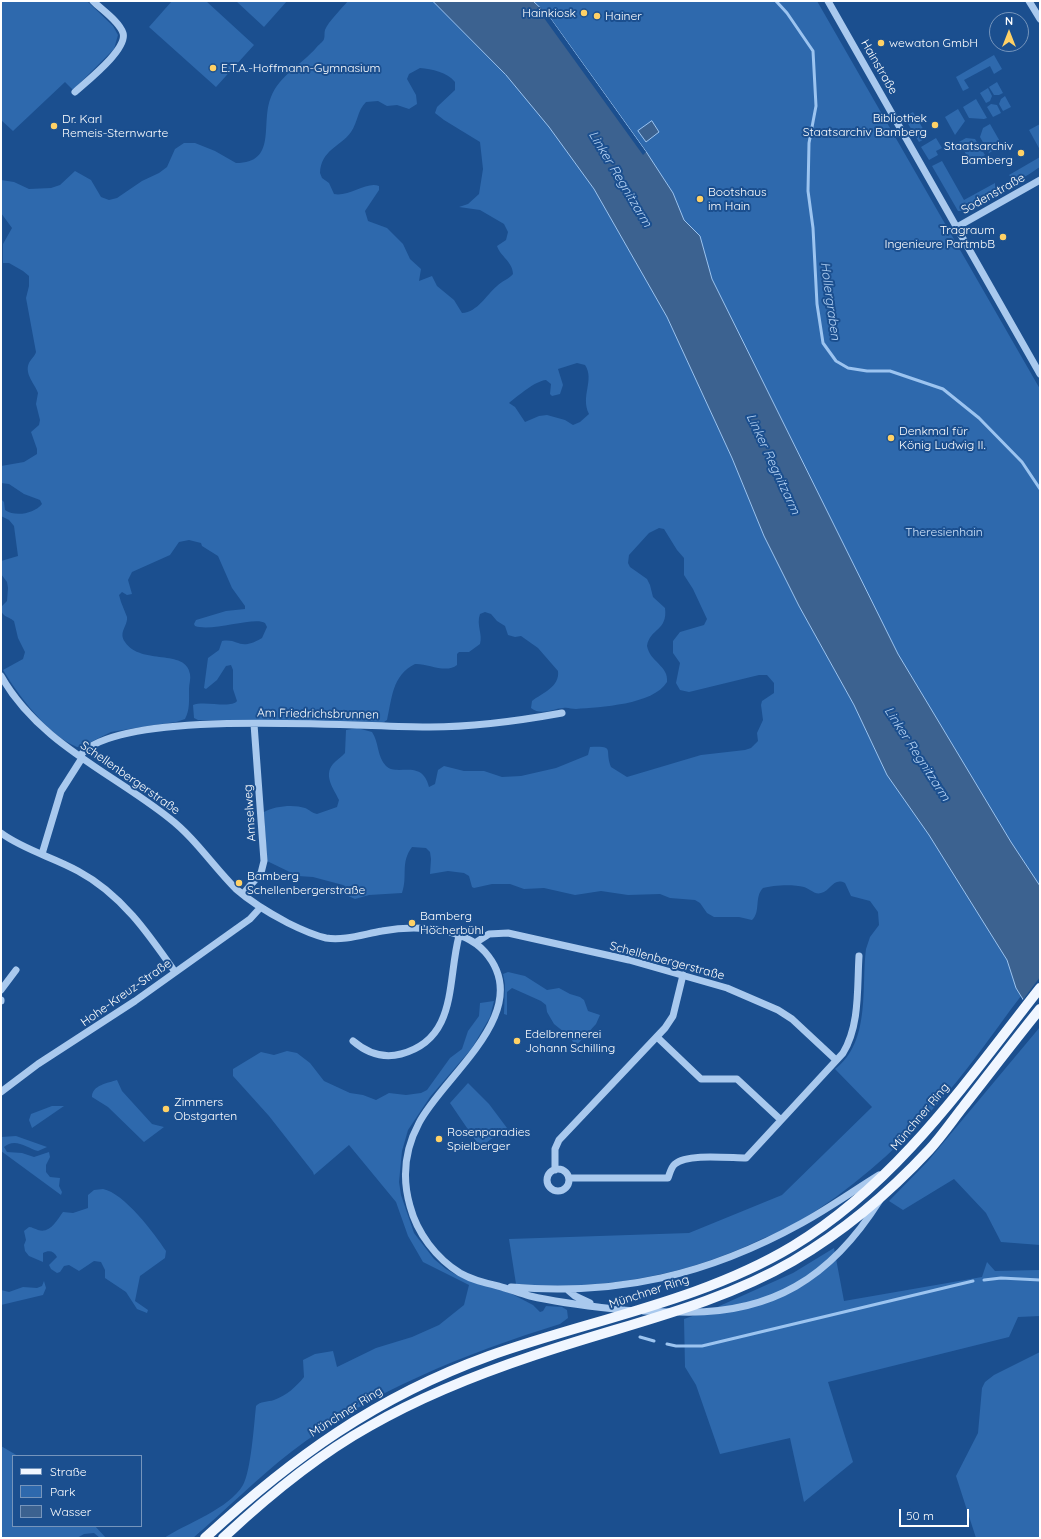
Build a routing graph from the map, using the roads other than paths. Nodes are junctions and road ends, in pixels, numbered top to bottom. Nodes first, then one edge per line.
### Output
1 (93, 1) edge
2 (828, 1) edge
3 (1029, 1) edge
4 (1040, 19) edge
5 (76, 92) dead end
6 (1040, 180) edge
7 (957, 227) junction
8 (1040, 374) edge
9 (1, 676) edge
10 (562, 713) dead end
11 (254, 724) junction
12 (81, 757) junction
13 (1, 833) edge
14 (42, 854) junction
15 (243, 894) junction
16 (260, 908) junction
17 (459, 936) junction
18 (475, 943) junction
19 (859, 956) dead end
20 (16, 970) dead end
21 (175, 972) junction
22 (683, 975) junction
23 (1040, 988) edge
24 (1, 990) edge
25 (1040, 1009) edge
26 (657, 1037) junction
27 (353, 1041) dead end
28 (836, 1060) junction
29 (1, 1092) edge
30 (781, 1120) junction
31 (900, 1160) junction
32 (554, 1170) junction
33 (569, 1178) junction
34 (885, 1194) junction
35 (497, 1286) junction
36 (568, 1290) junction
37 (602, 1307) junction
38 (205, 1538) edge
39 (223, 1538) edge

1 - 5 street
2 - 7 street, Hainstraße
3 - 4 street
6 - 7 street, Sodenstraße
7 - 8 street, Hainstraße
9 - 12 street, Schellenbergerstraße
10 - 11 street, Am Friedrichsbrunnen
11 - 12 street, Am Friedrichsbrunnen
11 - 15 street, Amselweg
12 - 14 street
12 - 15 street, Schellenbergerstraße
13 - 14 street
14 - 21 street
15 - 16 street, Schellenbergerstraße
16 - 17 street, Schellenbergerstraße
16 - 21 street, Hohe-Kreuz-Straße
17 - 18 street, Schellenbergerstraße
17 - 27 street
18 - 22 street, Schellenbergerstraße
18 - 35 street, Schellenbergerstraße
19 - 28 street
20 - 24 street
21 - 29 street, Hohe-Kreuz-Straße
22 - 26 street
22 - 28 street, Schellenbergerstraße
23 - 31 main road, Münchner Ring
25 - 34 main road, Münchner Ring
26 - 30 street
26 - 32 street
28 - 30 street
30 - 33 street
31 - 36 street, Schellenbergerstraße
31 - 38 main road, Münchner Ring
32 - 33 street
32 - 33 street
34 - 37 street, Schellenbergerstraße
34 - 39 main road, Münchner Ring
35 - 36 street, Schellenbergerstraße
35 - 37 street, Schellenbergerstraße
36 - 37 street, Schellenbergerstraße

